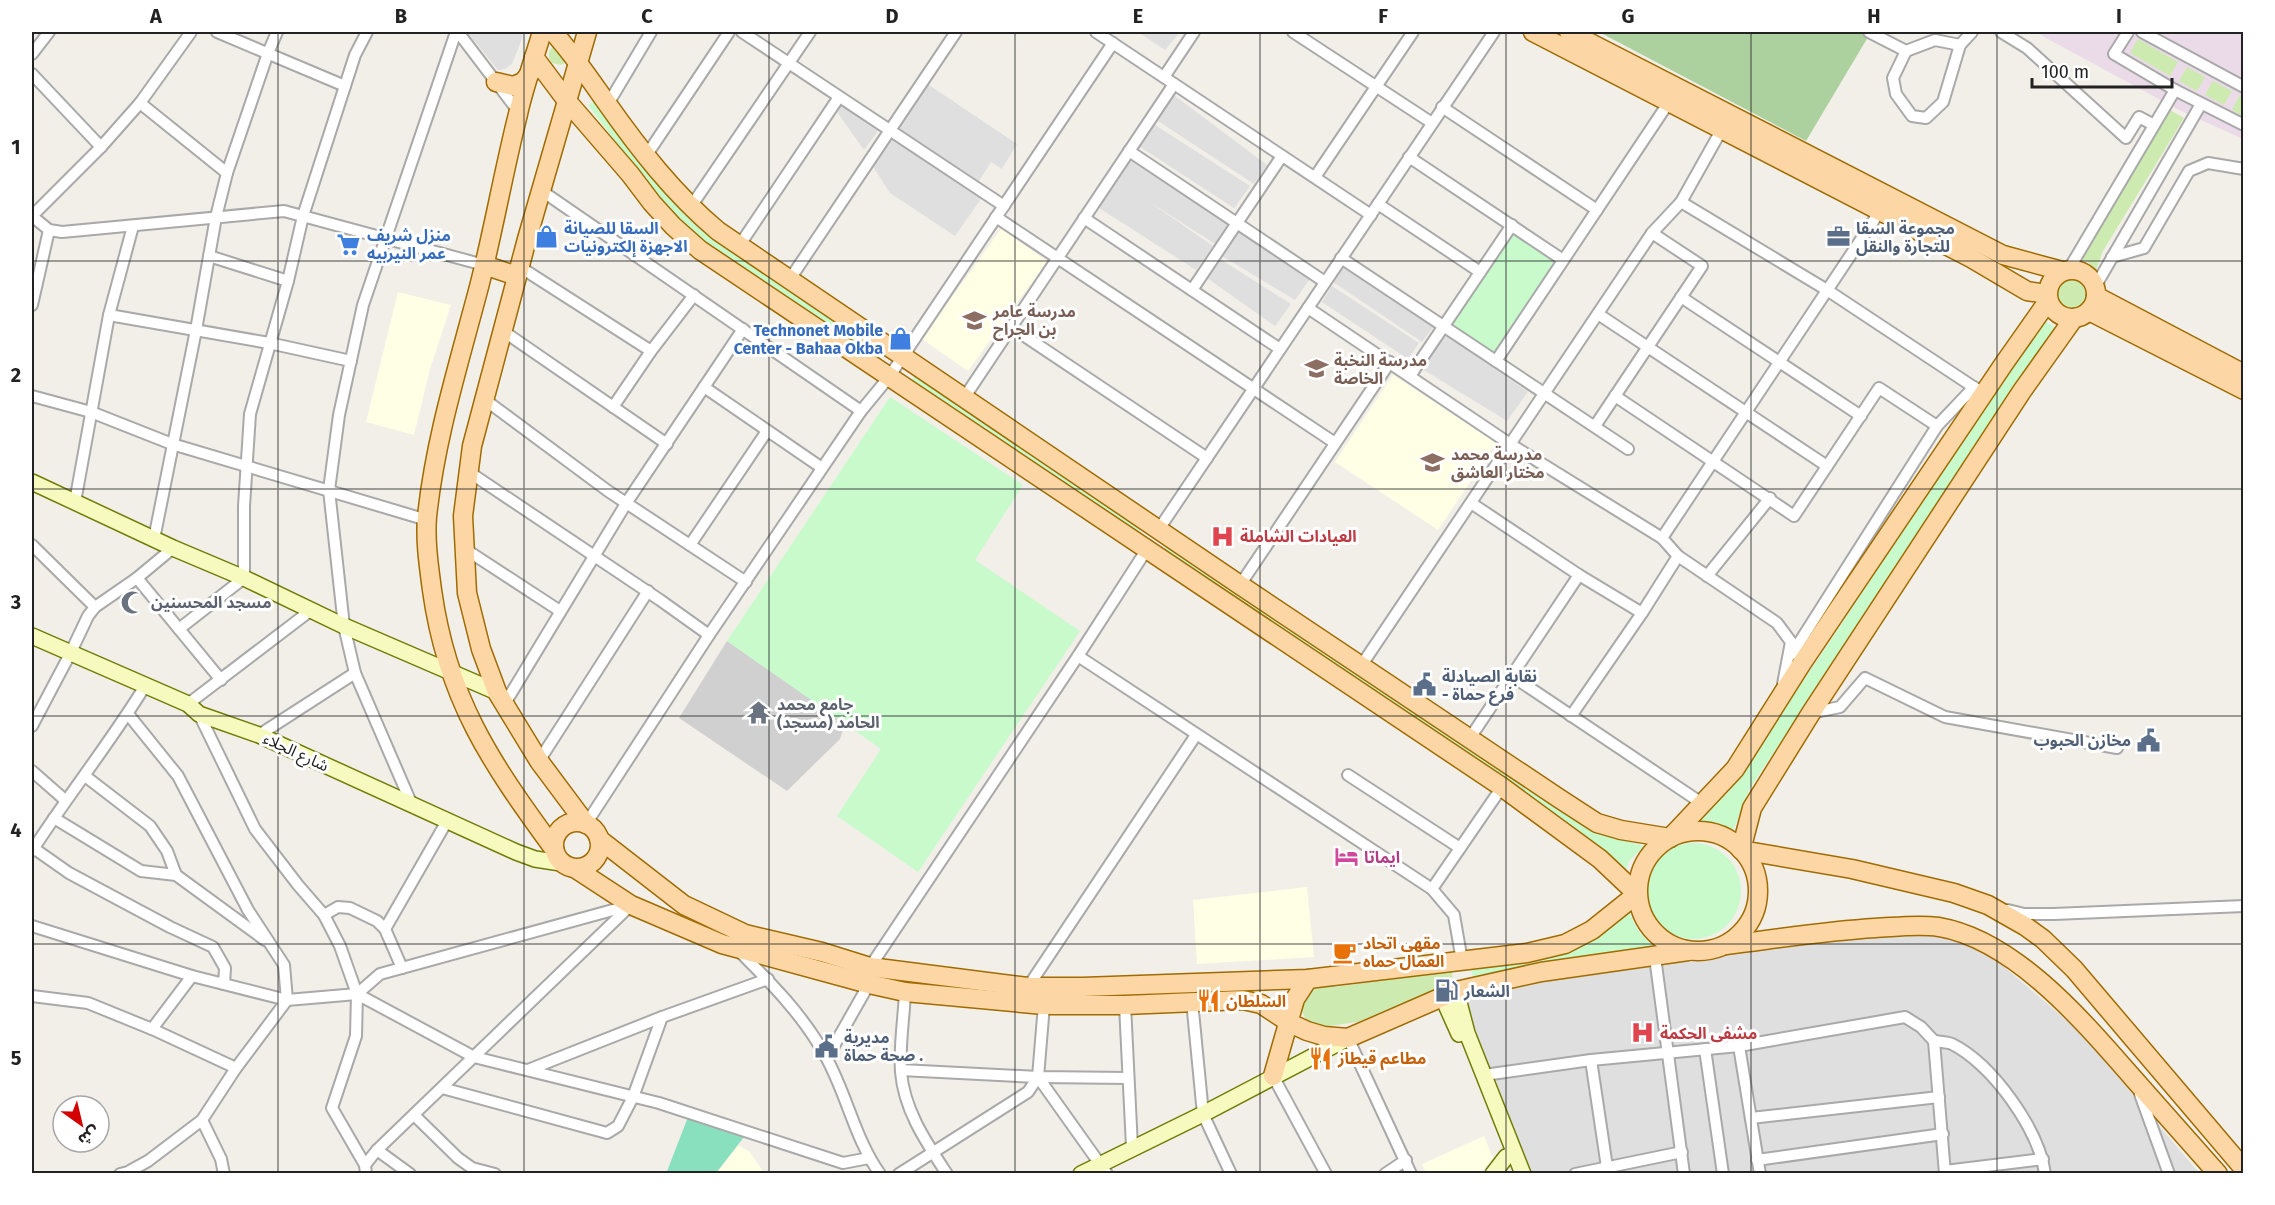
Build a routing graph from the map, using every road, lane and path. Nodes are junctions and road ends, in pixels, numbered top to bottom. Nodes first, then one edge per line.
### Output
1 (49, 32) edge
2 (191, 32) edge
3 (217, 32) edge
4 (277, 32) edge
5 (367, 32) edge
6 (457, 32) edge
7 (542, 32) edge
8 (553, 32) edge
9 (587, 32) edge
10 (651, 32) edge
11 (729, 32) edge
12 (741, 32) edge
13 (810, 32) edge
14 (956, 32) edge
15 (1096, 32) edge
16 (1194, 32) edge
17 (1293, 32) edge
18 (1413, 32) edge
19 (1494, 32) edge
20 (1533, 32) edge
21 (1569, 32) edge
22 (1869, 32) edge
23 (1972, 32) edge
24 (2001, 32) edge
25 (2128, 32) edge
26 (2142, 32) edge
27 (1113, 43) junction
28 (1960, 45) junction
29 (1906, 51) junction
30 (268, 53) junction
31 (32, 54) edge
32 (579, 63) junction
33 (789, 63) junction
34 (533, 64) junction
35 (32, 74) edge
36 (1164, 77) junction
37 (496, 82) junction
38 (1174, 84) junction
39 (345, 86) junction
40 (1376, 86) junction
41 (2244, 87) edge
42 (2175, 90) junction
43 (840, 97) junction
44 (567, 101) junction
45 (1669, 102) junction
46 (140, 103) junction
47 (608, 104) junction
48 (2201, 104) junction
49 (1442, 107) junction
50 (518, 111) junction
51 (1432, 123) junction
52 (2154, 125) junction
53 (2244, 125) edge
54 (1722, 129) junction
55 (890, 130) junction
56 (101, 147) junction
57 (1129, 151) junction
58 (646, 156) junction
59 (1282, 156) junction
60 (1409, 157) junction
61 (2244, 169) edge
62 (227, 173) junction
63 (1315, 177) junction
64 (542, 191) junction
65 (1681, 202) junction
66 (1378, 204) junction
67 (1004, 206) junction
68 (690, 208) junction
69 (1597, 210) junction
70 (1880, 211) junction
71 (1371, 214) junction
72 (32, 216) edge
73 (303, 216) junction
74 (216, 217) junction
75 (996, 217) junction
76 (1084, 218) junction
77 (1237, 223) junction
78 (1512, 225) junction
79 (133, 226) junction
80 (49, 230) junction
81 (1652, 233) junction
82 (385, 238) junction
83 (739, 246) junction
84 (209, 256) junction
85 (2112, 257) junction
86 (1057, 258) junction
87 (1341, 258) junction
88 (1563, 260) junction
89 (484, 265) junction
90 (2066, 270) junction
91 (519, 272) junction
92 (1480, 272) junction
93 (790, 279) junction
94 (288, 281) junction
95 (1325, 282) junction
96 (1192, 290) junction
97 (1827, 290) junction
98 (2027, 291) junction
99 (694, 295) junction
100 (1682, 297) junction
101 (2048, 297) junction
102 (2088, 303) junction
103 (32, 305) edge
104 (1308, 308) junction
105 (1598, 314) junction
106 (109, 315) junction
107 (2031, 324) junction
108 (1444, 326) junction
109 (1011, 327) junction
110 (743, 329) junction
111 (196, 330) junction
112 (503, 331) junction
113 (269, 343) junction
114 (1648, 347) junction
115 (1280, 349) junction
116 (651, 351) junction
117 (903, 356) junction
118 (351, 361) junction
119 (1496, 361) junction
120 (1779, 362) junction
121 (1390, 363) junction
122 (2244, 374) edge
123 (1410, 376) junction
124 (889, 377) junction
125 (704, 387) junction
126 (1254, 389) junction
127 (2244, 390) edge
128 (1979, 391) junction
129 (1544, 393) junction
130 (32, 396) edge
131 (1615, 396) junction
132 (964, 398) junction
133 (484, 399) junction
134 (613, 407) junction
135 (861, 411) junction
136 (91, 412) junction
137 (1746, 412) junction
138 (1861, 416) junction
139 (1595, 426) junction
140 (1937, 426) junction
141 (767, 430) junction
142 (1335, 443) junction
143 (172, 444) junction
144 (666, 444) junction
145 (1510, 444) junction
146 (1628, 449) dead end
147 (1208, 458) junction
148 (1712, 461) junction
149 (247, 465) junction
150 (1827, 466) junction
151 (822, 468) junction
152 (469, 472) junction
153 (32, 482) edge
154 (329, 490) junction
155 (1770, 498) junction
156 (75, 502) junction
157 (627, 502) junction
158 (1471, 503) junction
159 (427, 520) junction
160 (1159, 529) junction
161 (1662, 538) junction
162 (154, 539) junction
163 (32, 545) edge
164 (690, 545) junction
165 (173, 548) junction
166 (465, 549) junction
167 (1147, 549) junction
168 (595, 556) junction
169 (1678, 556) junction
170 (1579, 575) junction
171 (1707, 576) junction
172 (137, 578) junction
173 (244, 578) junction
174 (746, 582) junction
175 (1240, 585) junction
176 (648, 591) junction
177 (95, 607) junction
178 (310, 611) junction
179 (560, 611) junction
180 (1642, 613) junction
181 (344, 626) junction
182 (179, 629) junction
183 (708, 635) junction
184 (32, 636) edge
185 (70, 654) junction
186 (1078, 656) junction
187 (1790, 656) junction
188 (1361, 666) junction
189 (449, 672) junction
190 (355, 673) junction
191 (1512, 676) junction
192 (221, 680) junction
193 (145, 686) junction
194 (501, 698) junction
195 (1779, 703) junction
196 (194, 709) junction
197 (1811, 713) junction
198 (128, 714) junction
199 (1571, 716) junction
200 (32, 726) edge
201 (259, 735) junction
202 (1197, 735) junction
203 (1470, 738) junction
204 (2117, 748) dead end
205 (539, 761) junction
206 (32, 771) edge
207 (1348, 775) dead end
208 (85, 776) junction
209 (1502, 787) junction
210 (66, 800) junction
211 (1703, 804) junction
212 (412, 805) junction
213 (54, 818) junction
214 (447, 821) junction
215 (586, 824) junction
216 (1670, 838) junction
217 (599, 839) junction
218 (1460, 848) junction
219 (32, 849) edge
220 (1741, 850) junction
221 (564, 860) junction
222 (176, 875) junction
223 (1432, 889) junction
224 (1637, 894) junction
225 (631, 905) junction
226 (1988, 905) junction
227 (2244, 906) edge
228 (324, 915) junction
229 (32, 926) edge
230 (385, 929) junction
231 (273, 945) junction
232 (1726, 945) junction
233 (738, 949) junction
234 (1688, 951) junction
235 (1655, 957) junction
236 (1462, 961) junction
237 (402, 968) junction
238 (870, 975) junction
239 (192, 976) junction
240 (768, 979) junction
241 (1308, 979) junction
242 (224, 984) junction
243 (1028, 987) junction
244 (905, 992) junction
245 (1449, 993) junction
246 (357, 994) junction
247 (32, 996) edge
248 (287, 1000) junction
249 (1192, 1001) junction
250 (1044, 1005) junction
251 (1125, 1005) junction
252 (662, 1017) junction
253 (1290, 1023) junction
254 (152, 1029) junction
255 (1348, 1038) junction
256 (1934, 1041) junction
257 (1739, 1046) junction
258 (1705, 1049) junction
259 (1668, 1052) junction
260 (474, 1057) junction
261 (827, 1058) junction
262 (1591, 1060) junction
263 (236, 1068) junction
264 (528, 1070) junction
265 (901, 1070) junction
266 (1484, 1075) junction
267 (1273, 1076) junction
268 (1038, 1077) junction
269 (2132, 1077) junction
270 (1128, 1078) junction
271 (442, 1088) junction
272 (633, 1097) junction
273 (1939, 1097) junction
274 (1203, 1114) junction
275 (414, 1115) junction
276 (1751, 1118) junction
277 (202, 1120) junction
278 (1943, 1134) junction
279 (1132, 1148) junction
280 (377, 1150) junction
281 (932, 1152) junction
282 (1682, 1152) junction
283 (1506, 1157) junction
284 (869, 1158) junction
285 (2043, 1159) junction
286 (1406, 1160) junction
287 (1757, 1160) junction
288 (366, 1169) edge
289 (1103, 1169) edge
290 (2244, 1169) edge
291 (1607, 1171) edge
292 (1945, 1172) edge
293 (120, 1173) edge
294 (224, 1173) edge
295 (410, 1173) edge
296 (495, 1173) edge
297 (880, 1173) edge
298 (899, 1173) edge
299 (947, 1173) edge
300 (1081, 1173) edge
301 (1230, 1173) edge
302 (1326, 1173) edge
303 (1385, 1173) edge
304 (1412, 1173) edge
305 (1493, 1173) edge
306 (1512, 1173) edge
307 (1524, 1173) edge
308 (1575, 1173) edge
309 (1684, 1173) edge
310 (1724, 1173) edge
311 (1760, 1173) edge
312 (2045, 1173) edge
313 (2169, 1173) edge
314 (2218, 1173) edge

1 - 31 street
2 - 46 street
3 - 30 street
4 - 30 street
5 - 39 street
6 - 37 street
6 - 82 street
7 - 34 main road
8 - 32 main road
9 - 32 main road
10 - 47 street
11 - 58 street
12 - 33 street
13 - 33 street
14 - 55 street
15 - 27 street
16 - 36 street
17 - 40 street
18 - 40 street
19 - 49 street
20 - 45 main road
21 - 90 main road
22 - 29 street
23 - 28 street
24 - 52 street
25 - 42 street
26 - 41 street
27 - 36 street
27 - 67 street
28 - 29 street
28 - 29 street
30 - 39 street
30 - 62 street
32 - 44 main road
32 - 47 main road
33 - 43 street
33 - 68 street
34 - 37 main road
34 - 44 main road
34 - 50 main road
35 - 56 street
36 - 38 street
37 - 50 street
38 - 57 street
38 - 59 street
39 - 73 street
40 - 51 street
40 - 63 street
42 - 48 street
42 - 52 street
43 - 55 street
43 - 83 street
44 - 64 main road
44 - 124 main road
45 - 54 main road
45 - 69 street
46 - 56 street
46 - 62 street
47 - 58 main road
48 - 53 street
48 - 85 street
49 - 51 street
49 - 69 street
50 - 89 main road
51 - 60 street
52 - 90 street
54 - 65 street
54 - 70 main road
55 - 67 street
55 - 93 street
56 - 72 street
57 - 76 street
57 - 77 street
58 - 68 main road
59 - 63 street
59 - 77 street
60 - 66 street
60 - 78 street
61 - 85 street
62 - 74 street
63 - 71 street
64 - 91 main road
64 - 99 street
65 - 81 street
65 - 97 street
66 - 71 street
66 - 92 street
67 - 75 street
68 - 83 main road
69 - 88 street
70 - 97 street
70 - 98 main road
71 - 87 street
72 - 80 street
73 - 74 street
73 - 82 street
73 - 94 street
74 - 79 street
74 - 84 street
75 - 86 street
75 - 117 street
76 - 86 street
76 - 96 street
77 - 95 street
77 - 96 street
78 - 88 street
78 - 92 street
79 - 80 street
79 - 106 street
80 - 103 street
81 - 100 street
81 - 105 street
82 - 89 street
82 - 118 street
83 - 93 main road
84 - 94 street
84 - 111 street
85 - 102 street
86 - 109 street
86 - 126 street
87 - 95 street
87 - 108 street
88 - 119 street
89 - 91 main road
89 - 159 main road
90 - 101 main road
90 - 102 main road
91 - 112 main road
91 - 116 street
92 - 108 street
93 - 117 main road
94 - 113 street
95 - 104 street
96 - 115 street
97 - 120 street
97 - 128 street
98 - 101 main road
98 - 107 main road
99 - 110 street
99 - 116 street
100 - 114 street
100 - 120 street
101 - 102 main road
101 - 107 main road
102 - 122 main road
102 - 127 main road
102 - 197 main road
104 - 115 street
104 - 121 street
105 - 114 street
105 - 129 street
106 - 111 street
106 - 136 street
107 - 128 main road
108 - 119 street
108 - 123 street
109 - 132 street
109 - 147 street
110 - 125 street
110 - 135 street
111 - 113 street
111 - 143 street
112 - 133 main road
112 - 134 street
113 - 118 street
113 - 149 street
114 - 131 street
114 - 137 street
115 - 126 street
116 - 134 street
117 - 124 street
117 - 132 main road
118 - 154 street
119 - 129 street
120 - 137 street
120 - 138 street
121 - 123 street
121 - 142 street
123 - 145 street
124 - 135 street
124 - 167 main road
125 - 141 street
125 - 144 street
126 - 142 street
126 - 147 street
128 - 140 street
128 - 195 main road
129 - 139 street
129 - 145 street
130 - 136 street
131 - 139 street
131 - 148 street
132 - 160 main road
133 - 152 main road
133 - 157 street
134 - 144 street
135 - 151 street
136 - 143 street
136 - 156 street
137 - 148 street
137 - 150 street
138 - 140 street
138 - 150 street
139 - 146 street
140 - 187 street
141 - 151 street
141 - 164 street
142 - 175 street
143 - 149 street
143 - 162 street
144 - 157 street
145 - 158 street
145 - 161 street
147 - 160 street
148 - 155 street
148 - 161 street
149 - 154 street
149 - 173 street
150 - 155 street
151 - 174 street
152 - 166 main road
152 - 168 street
153 - 156 main road
154 - 159 street
154 - 181 street
155 - 171 street
156 - 162 main road
157 - 164 street
157 - 168 street
158 - 170 street
158 - 188 street
159 - 189 main road
160 - 167 main road
160 - 175 main road
161 - 169 street
162 - 165 main road
163 - 177 street
164 - 174 street
165 - 172 street
165 - 173 main road
166 - 179 street
166 - 194 main road
167 - 186 street
167 - 209 main road
168 - 176 street
168 - 179 street
169 - 171 street
169 - 180 street
170 - 180 street
170 - 191 street
171 - 187 street
172 - 177 street
172 - 182 street
173 - 178 main road
173 - 182 street
174 - 183 street
175 - 188 main road
176 - 183 street
176 - 205 street
177 - 185 street
178 - 181 main road
178 - 192 street
179 - 194 street
180 - 199 street
181 - 189 main road
181 - 190 street
182 - 192 street
183 - 215 street
184 - 185 main road, شارع الجلاء
185 - 193 main road, شارع الجلاء
185 - 200 street
186 - 202 street
186 - 238 street
187 - 195 street
188 - 203 main road
189 - 194 main road
189 - 221 main road
190 - 201 street
190 - 212 street
191 - 199 street
191 - 203 street
192 - 196 street
193 - 196 main road, شارع الجلاء
193 - 198 street
194 - 205 main road
195 - 211 main road
196 - 201 main road, شارع الجلاء
196 - 228 street
197 - 204 street
197 - 220 main road
198 - 208 street
198 - 231 street
199 - 211 street
201 - 212 main road, شارع الجلاء
202 - 223 street
202 - 243 street
203 - 216 main road
205 - 215 main road
206 - 210 street
207 - 218 street
208 - 210 street
208 - 222 street
209 - 218 street
209 - 224 main road
210 - 213 street
211 - 216 main road
212 - 214 main road, شارع الجلاء
213 - 219 street
213 - 222 street
214 - 221 main road, شارع الجلاء
214 - 230 street
215 - 217 main road
215 - 221 main road
216 - 220 main road
216 - 224 main road
217 - 221 main road
217 - 238 main road
218 - 223 street
219 - 242 street
220 - 226 main road
220 - 232 main road
221 - 225 main road
222 - 231 street
223 - 236 street
224 - 234 main road
224 - 236 main road
225 - 233 main road
225 - 237 street
225 - 260 street
226 - 227 street
226 - 290 main road
228 - 230 street
228 - 246 street
229 - 239 street
230 - 237 street
231 - 248 street
232 - 234 main road
232 - 269 main road
233 - 238 main road
233 - 240 street
234 - 235 main road
235 - 245 main road
235 - 259 street
236 - 241 main road
237 - 246 street
238 - 243 main road
238 - 244 main road
238 - 261 street
239 - 242 street
239 - 254 street
240 - 252 street
240 - 261 street
241 - 243 main road
241 - 253 main road
242 - 248 street
244 - 250 main road
244 - 265 street
245 - 255 main road
245 - 266 main road
245 - 283 main road
246 - 248 street
246 - 260 street
246 - 288 street
247 - 254 street
248 - 263 street
249 - 251 main road
249 - 253 main road
249 - 274 street
250 - 251 main road
250 - 268 street
251 - 270 street
252 - 264 street
252 - 272 street
253 - 255 main road
253 - 267 main road
254 - 263 street
255 - 267 main road
255 - 286 street
256 - 257 street
256 - 273 street
256 - 285 street
257 - 258 street
257 - 276 street
258 - 259 street
258 - 310 street
259 - 262 street
259 - 282 street
260 - 264 street
260 - 271 street
261 - 284 street
262 - 266 street
262 - 291 street
263 - 277 street
264 - 272 street
265 - 268 street
265 - 281 street
266 - 307 main road
267 - 274 main road
267 - 302 street
268 - 270 street
268 - 281 street
268 - 289 street
269 - 313 street
269 - 314 main road
270 - 279 street
271 - 272 street
271 - 275 street
272 - 284 street
273 - 276 street
273 - 278 street
274 - 279 main road
274 - 301 street
275 - 280 street
275 - 296 street
276 - 287 street
277 - 293 street
277 - 294 street
278 - 287 street
278 - 292 street
279 - 289 main road
280 - 288 street
280 - 295 street
281 - 298 street
281 - 299 street
282 - 291 street
282 - 309 street
283 - 305 main road
283 - 306 main road
284 - 297 street
285 - 292 street
285 - 312 street
286 - 303 street
286 - 304 street
287 - 311 street
289 - 300 main road
291 - 308 street

